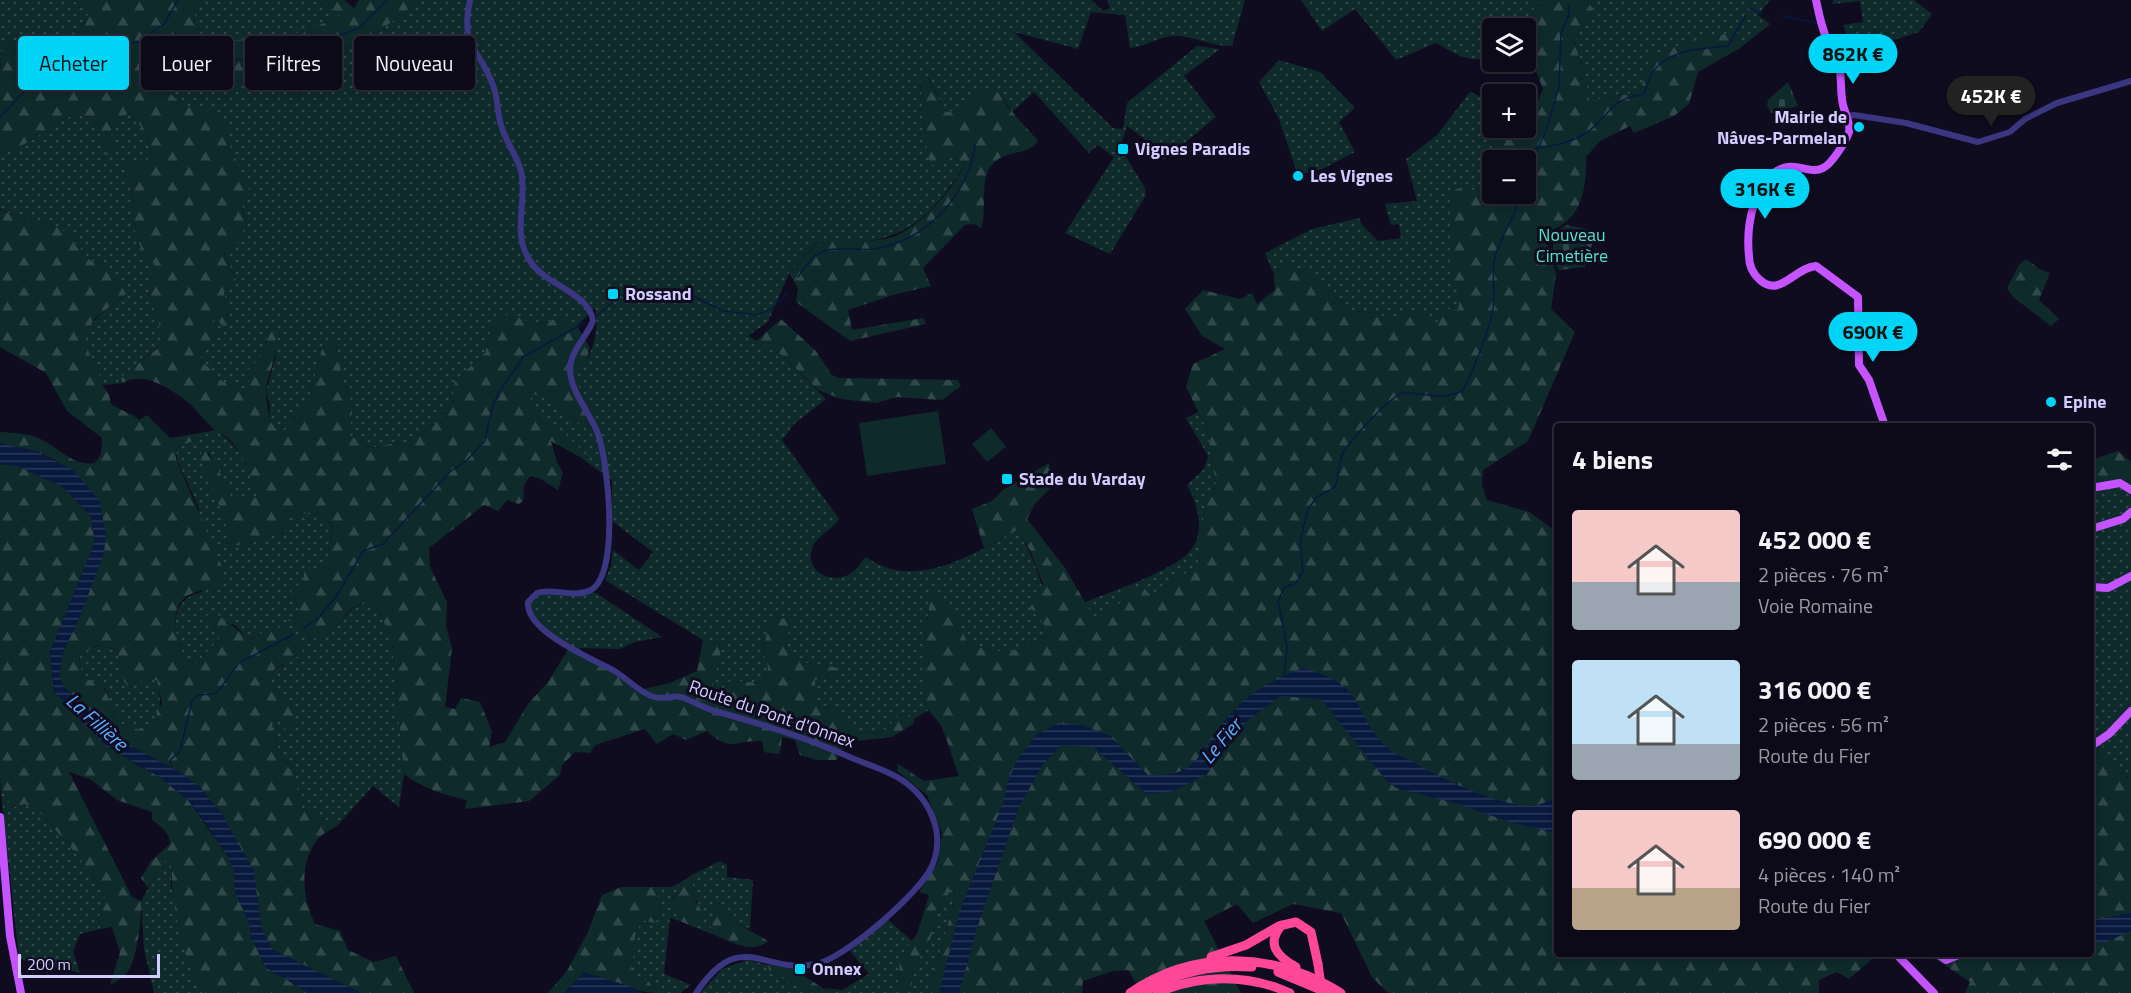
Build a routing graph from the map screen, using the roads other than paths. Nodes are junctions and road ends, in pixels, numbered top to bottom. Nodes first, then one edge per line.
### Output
1 (470, 0) edge
2 (1816, 0) edge
3 (2131, 81) edge
4 (1847, 116) junction
5 (1884, 423) edge
6 (2094, 487) edge
7 (2131, 490) edge
8 (2131, 512) edge
9 (2094, 528) edge
10 (2131, 576) edge
11 (2094, 587) edge
12 (2131, 711) edge
13 (2094, 744) edge
14 (0, 817) edge
15 (1284, 924) junction
16 (1899, 957) edge
17 (1186, 966) junction
18 (1320, 981) junction
19 (21, 993) edge
20 (696, 993) edge
21 (1130, 993) edge
22 (1143, 993) edge
23 (1157, 993) edge
24 (1290, 993) edge
25 (1322, 993) edge
26 (1328, 993) edge
27 (1341, 993) edge
28 (1934, 993) edge

1 - 20 street, Route du Pont d'Onnex
2 - 4 main road
3 - 4 street
4 - 5 main road
6 - 7 main road
8 - 9 main road
10 - 11 main road
12 - 13 main road
14 - 19 main road
15 - 17 highway
15 - 18 highway
15 - 25 highway, bridge
16 - 28 main road
17 - 18 highway
17 - 21 highway
18 - 27 highway
22 - 26 highway
23 - 24 highway

